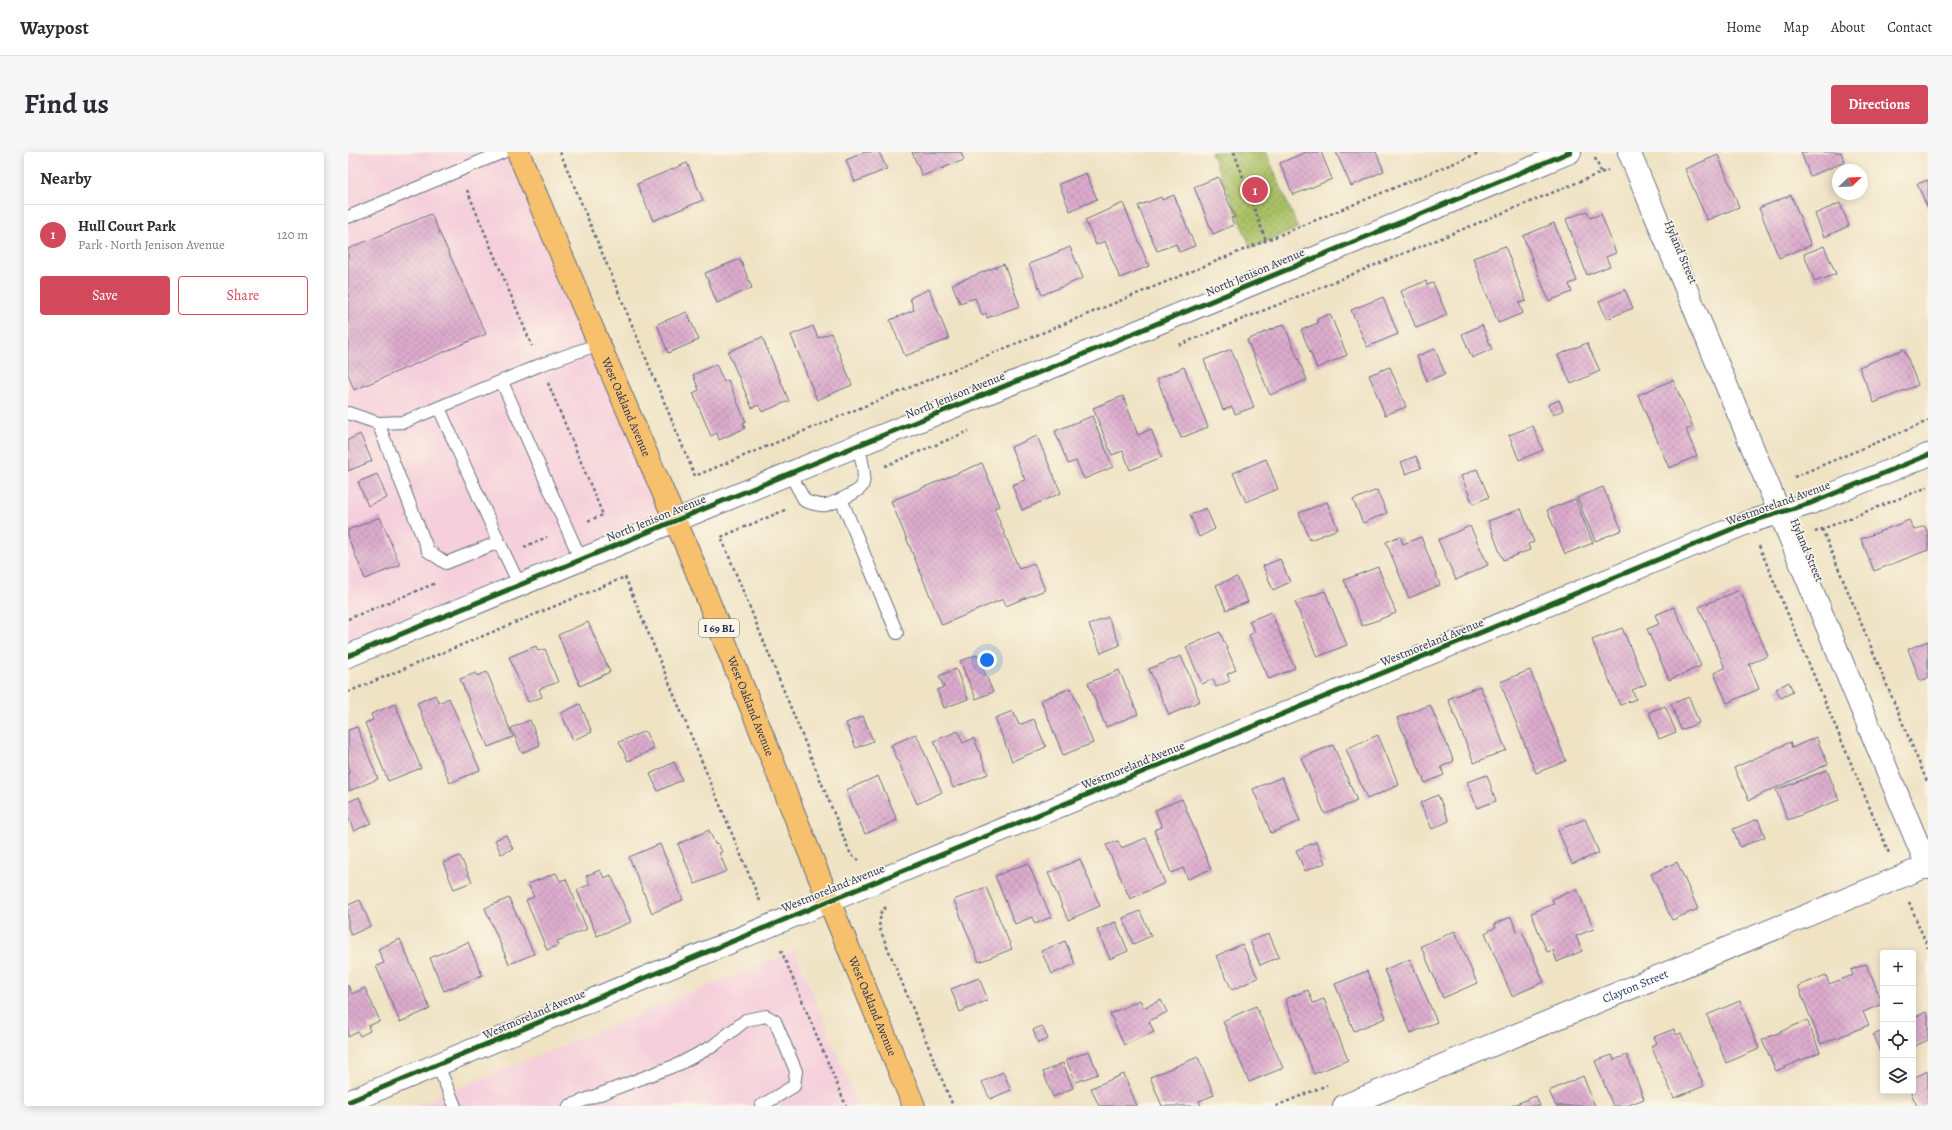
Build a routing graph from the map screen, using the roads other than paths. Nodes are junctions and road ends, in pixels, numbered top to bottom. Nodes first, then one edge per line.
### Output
1 (503, 152) edge
2 (518, 152) edge
3 (1570, 152) edge
4 (1630, 156) edge
5 (348, 217) edge
6 (599, 344) junction
7 (502, 382) junction
8 (439, 408) junction
9 (348, 413) edge
10 (378, 423) junction
11 (858, 446) junction
12 (1928, 455) edge
13 (790, 474) junction
14 (841, 498) junction
15 (1780, 512) junction
16 (675, 522) junction
17 (499, 542) junction
18 (581, 560) junction
19 (520, 586) junction
20 (897, 633) dead end
21 (348, 656) edge
22 (1927, 867) edge
23 (829, 901) junction
24 (438, 1066) junction
25 (348, 1102) edge
26 (455, 1106) edge
27 (569, 1106) edge
28 (761, 1106) edge
29 (914, 1106) edge
30 (1344, 1106) edge

1 - 5 lane
2 - 6 main road, West Oakland Avenue / I 69 BL
3 - 11 street, North Jenison Avenue
4 - 15 street, Hyland Street
6 - 7 lane
6 - 16 main road, West Oakland Avenue / I 69 BL
7 - 8 lane
7 - 18 lane
8 - 10 lane
8 - 17 lane
9 - 10 lane
10 - 17 lane
11 - 13 street, North Jenison Avenue
11 - 14 lane
12 - 15 street, Westmoreland Avenue
13 - 14 lane
13 - 16 street, North Jenison Avenue
14 - 20 lane
15 - 22 street, Hyland Street
15 - 23 street, Westmoreland Avenue
16 - 18 street, North Jenison Avenue
16 - 23 main road, West Oakland Avenue / I 69 BL
17 - 19 lane
18 - 19 street, North Jenison Avenue
19 - 21 street, North Jenison Avenue
22 - 30 street, Clayton Street
23 - 24 street, Westmoreland Avenue
23 - 29 main road, West Oakland Avenue / I 69 BL
24 - 25 street, Westmoreland Avenue
24 - 26 lane
27 - 28 lane

